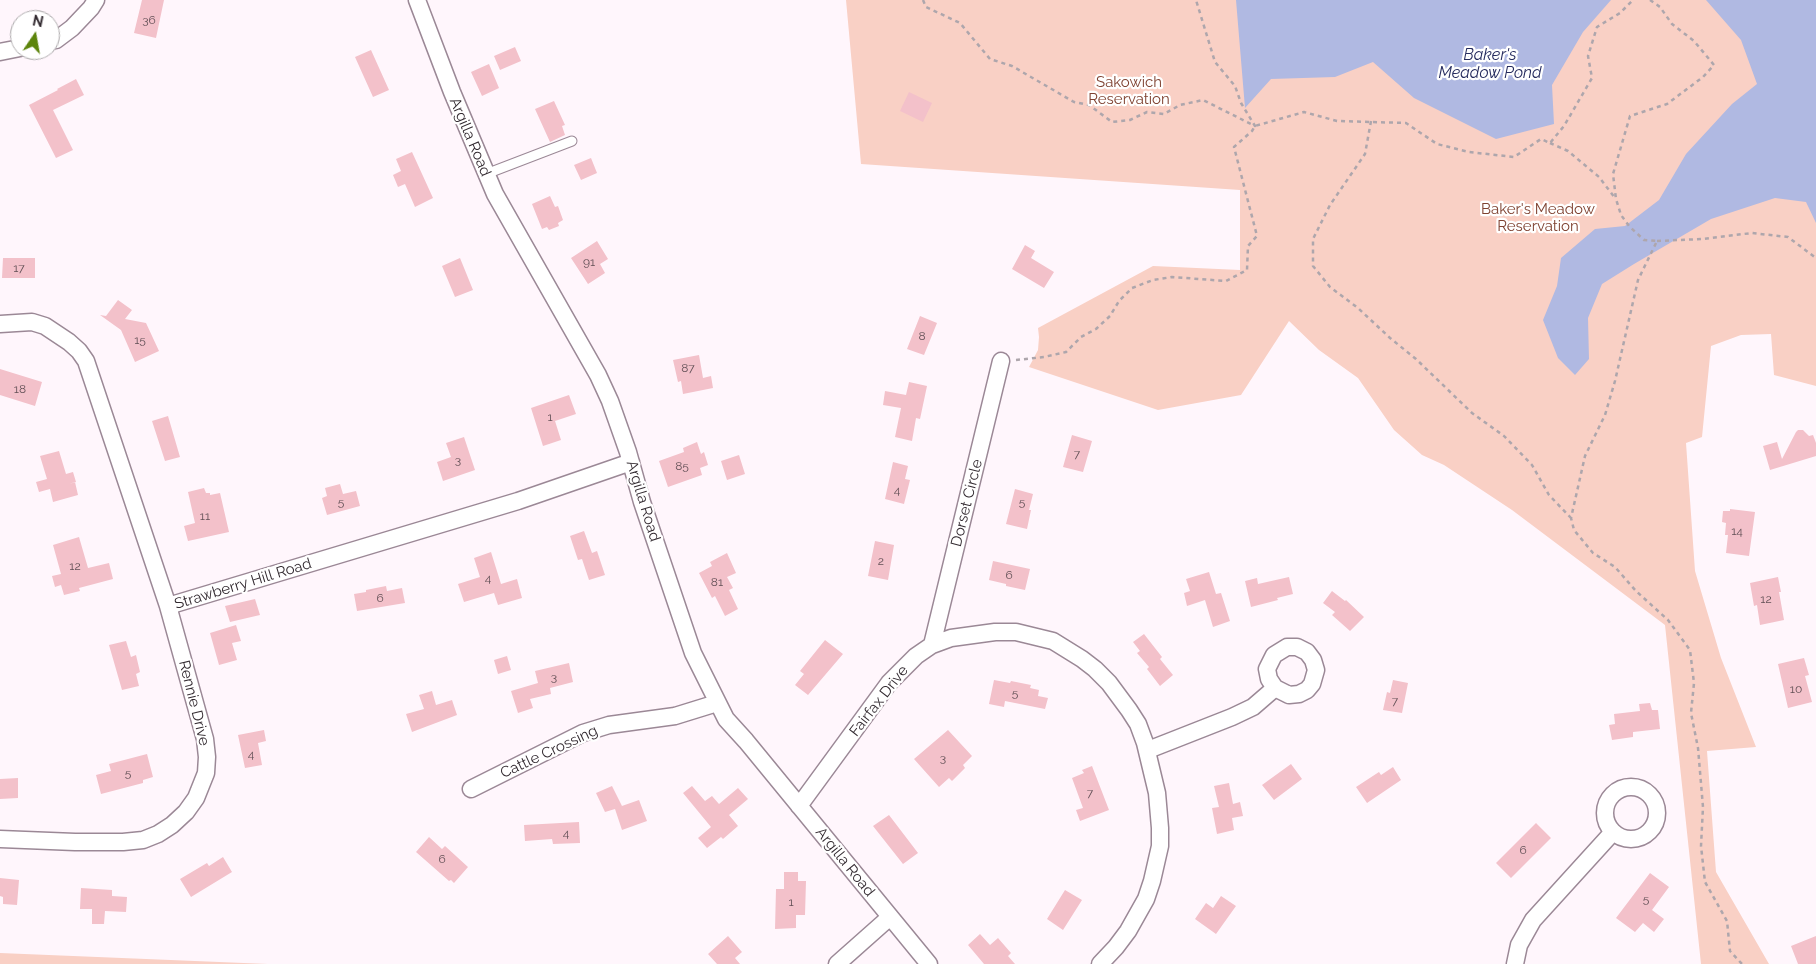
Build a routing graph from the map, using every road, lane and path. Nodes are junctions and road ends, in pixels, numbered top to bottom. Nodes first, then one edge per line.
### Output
1 (96, 0) edge
2 (417, 0) edge
3 (923, 0) edge
4 (1196, 0) edge
5 (1633, 0) edge
6 (1650, 0) edge
7 (60, 37) edge
8 (1371, 121) junction
9 (1256, 126) junction
10 (572, 141) dead end
11 (1550, 143) junction
12 (486, 174) junction
13 (1616, 199) junction
14 (1657, 241) junction
15 (1816, 258) edge
16 (0, 324) edge
17 (1001, 361) joint
18 (631, 462) junction
19 (1571, 518) junction
20 (168, 606) junction
21 (932, 644) junction
22 (1274, 688) dead end
23 (718, 703) junction
24 (1148, 750) junction
25 (471, 789) dead end
26 (799, 806) junction
27 (1613, 832) dead end
28 (0, 839) edge
29 (890, 917) junction
30 (837, 964) edge
31 (929, 964) edge
32 (1100, 964) edge
33 (1514, 964) edge
34 (1742, 964) edge

1 - 7 street
2 - 12 street, Argilla Road
3 - 9 path
4 - 9 path
5 - 11 path
6 - 13 path
8 - 9 path
8 - 11 path
8 - 19 path
9 - 17 path
10 - 12 lane
11 - 13 path
12 - 18 street, Argilla Road
13 - 14 path
14 - 15 path
14 - 19 path
16 - 20 street, Strawberry Hill Road
17 - 21 street, Dorset Circle
18 - 20 street, Strawberry Hill Road
18 - 23 street, Argilla Road
19 - 34 path
20 - 28 street, Rennie Drive
21 - 24 street, Fairfax Drive
21 - 26 street, Fairfax Drive
22 - 24 street
23 - 25 street, Cattle Crossing
23 - 26 street, Argilla Road
24 - 32 street, Fairfax Drive
26 - 29 street, Argilla Road
27 - 33 street
29 - 30 street
29 - 31 street, Argilla Road

